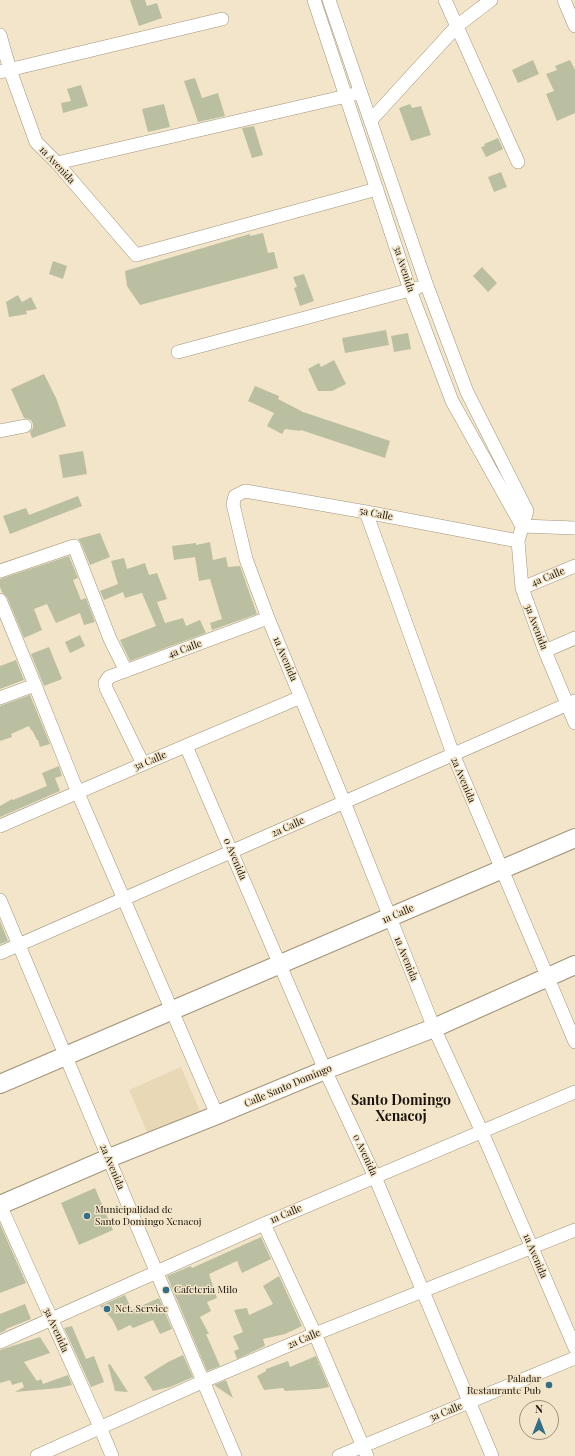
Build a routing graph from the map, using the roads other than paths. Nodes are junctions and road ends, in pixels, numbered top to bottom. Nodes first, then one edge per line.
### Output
1 (314, 0) edge
2 (329, 0) edge
3 (445, 0) edge
4 (491, 0) edge
5 (564, 0) edge
6 (222, 19) dead end
7 (457, 26) junction
8 (575, 26) edge
9 (0, 35) edge
10 (5, 71) edge
11 (362, 93) junction
12 (347, 96) junction
13 (371, 120) junction
14 (57, 162) junction
15 (518, 162) dead end
16 (377, 189) junction
17 (427, 286) junction
18 (410, 290) junction
19 (178, 352) dead end
20 (25, 426) dead end
21 (0, 431) edge
22 (235, 496) joint
23 (366, 512) junction
24 (522, 526) junction
25 (575, 528) edge
26 (518, 541) junction
27 (575, 566) edge
28 (0, 571) edge
29 (522, 588) junction
30 (0, 600) edge
31 (268, 618) junction
32 (575, 638) edge
33 (545, 651) junction
34 (126, 671) junction
35 (35, 685) junction
36 (301, 697) junction
37 (0, 698) edge
38 (571, 702) edge
39 (575, 723) edge
40 (186, 746) junction
41 (453, 754) junction
42 (143, 764) junction
43 (78, 793) junction
44 (344, 802) junction
45 (0, 826) edge
46 (575, 838) edge
47 (232, 851) junction
48 (501, 869) junction
49 (124, 899) junction
50 (0, 900) edge
51 (390, 917) junction
52 (19, 945) junction
53 (0, 954) edge
54 (280, 964) junction
55 (575, 965) edge
56 (547, 977) junction
57 (172, 1010) junction
58 (434, 1028) junction
59 (575, 1042) edge
60 (65, 1056) junction
61 (325, 1070) junction
62 (0, 1084) edge
63 (575, 1092) edge
64 (217, 1115) junction
65 (482, 1132) junction
66 (109, 1158) junction
67 (375, 1177) junction
68 (0, 1205) edge
69 (264, 1224) junction
70 (575, 1230) edge
71 (531, 1247) junction
72 (156, 1272) junction
73 (424, 1291) junction
74 (51, 1319) junction
75 (315, 1334) junction
76 (0, 1342) edge
77 (575, 1348) edge
78 (575, 1358) edge
79 (204, 1381) junction
80 (468, 1402) junction
81 (100, 1427) junction
82 (365, 1451) edge
83 (36, 1456) edge
84 (112, 1456) edge
85 (235, 1456) edge
86 (339, 1456) edge
87 (492, 1456) edge

1 - 12 street, 3a Avenida
2 - 11 street, 3a Avenida
3 - 7 street
4 - 7 street
5 - 8 street
6 - 10 street
7 - 13 street
7 - 15 street
9 - 10 street, 1a Avenida
10 - 14 street, 1a Avenida
11 - 12 street
11 - 13 street, 3a Avenida
12 - 14 street
12 - 16 street, 3a Avenida
13 - 17 street, 3a Avenida
14 - 16 street, 1a Avenida
16 - 18 street, 3a Avenida
17 - 18 street
17 - 24 street, 3a Avenida
18 - 19 street
18 - 24 street, 3a Avenida
20 - 21 street
22 - 23 street, 5a Calle
22 - 31 street, 1a Avenida
23 - 26 street, 5a Calle
23 - 41 street, 2a Avenida
24 - 25 street
24 - 26 street, 3a Avenida
26 - 29 street, 3a Avenida
27 - 29 street, 4a Calle
28 - 34 street
29 - 33 street, 3a Avenida
30 - 35 street
31 - 34 street, 4a Calle
31 - 36 street, 1a Avenida
32 - 33 street
33 - 38 street, 3a Avenida
34 - 42 street, 4a Calle
35 - 37 street
35 - 43 street
36 - 40 street, 3a Calle
36 - 44 street, 1a Avenida
38 - 39 street, 3a Avenida
38 - 41 street, 2a Calle
40 - 42 street, 3a Calle
40 - 47 street, 0 Avenida
41 - 44 street, 2a Calle
41 - 48 street, 2a Avenida
42 - 43 street, 3a Calle
43 - 45 street, 3a Calle
43 - 49 street
44 - 47 street, 2a Calle
44 - 51 street, 1a Avenida
46 - 48 main road, 1a Calle
47 - 49 street, 2a Calle
47 - 54 street, 0 Avenida
48 - 51 main road, 1a Calle
48 - 56 street, 2a Avenida
49 - 52 street, 2a Calle
49 - 57 street
50 - 52 street, 2a Avenida
51 - 54 main road, 1a Calle
51 - 58 street, 1a Avenida
52 - 53 street, 2a Calle
52 - 60 street, 2a Avenida
54 - 57 main road, 1a Calle
54 - 61 street, 0 Avenida
55 - 56 main road, Calle Santo Domingo
56 - 58 main road, Calle Santo Domingo
56 - 59 street, 2a Avenida
57 - 60 main road, 1a Calle
57 - 64 street
58 - 61 main road, Calle Santo Domingo
58 - 65 street, 1a Avenida
60 - 62 main road, 1a Calle
60 - 66 street, 2a Avenida
61 - 64 main road, Calle Santo Domingo
61 - 67 street, 0 Avenida
63 - 65 street, 1a Calle
64 - 66 main road, Calle Santo Domingo
65 - 67 street, 1a Calle
65 - 71 street, 1a Avenida
66 - 68 main road, Calle Santo Domingo
66 - 72 street, 2a Avenida
67 - 69 street, 1a Calle
67 - 73 street, 0 Avenida
68 - 74 street, 3a Avenida
69 - 72 street, 1a Calle
69 - 75 street
70 - 71 street, 2a Calle
71 - 73 street, 2a Calle
71 - 77 street, 1a Avenida
72 - 74 street, 1a Calle
72 - 79 street, 2a Avenida
73 - 75 street, 2a Calle
73 - 80 street, 0 Avenida
74 - 76 street, 1a Calle
74 - 81 street, 3a Avenida
75 - 79 street, 2a Calle
75 - 82 street
78 - 80 street, 3a Calle
79 - 81 street, 2a Calle
79 - 85 street, 2a Avenida
80 - 82 street, 3a Calle
80 - 87 street, 0 Avenida
81 - 83 street, 2a Calle
81 - 84 street, 3a Avenida
82 - 86 street, 3a Calle

